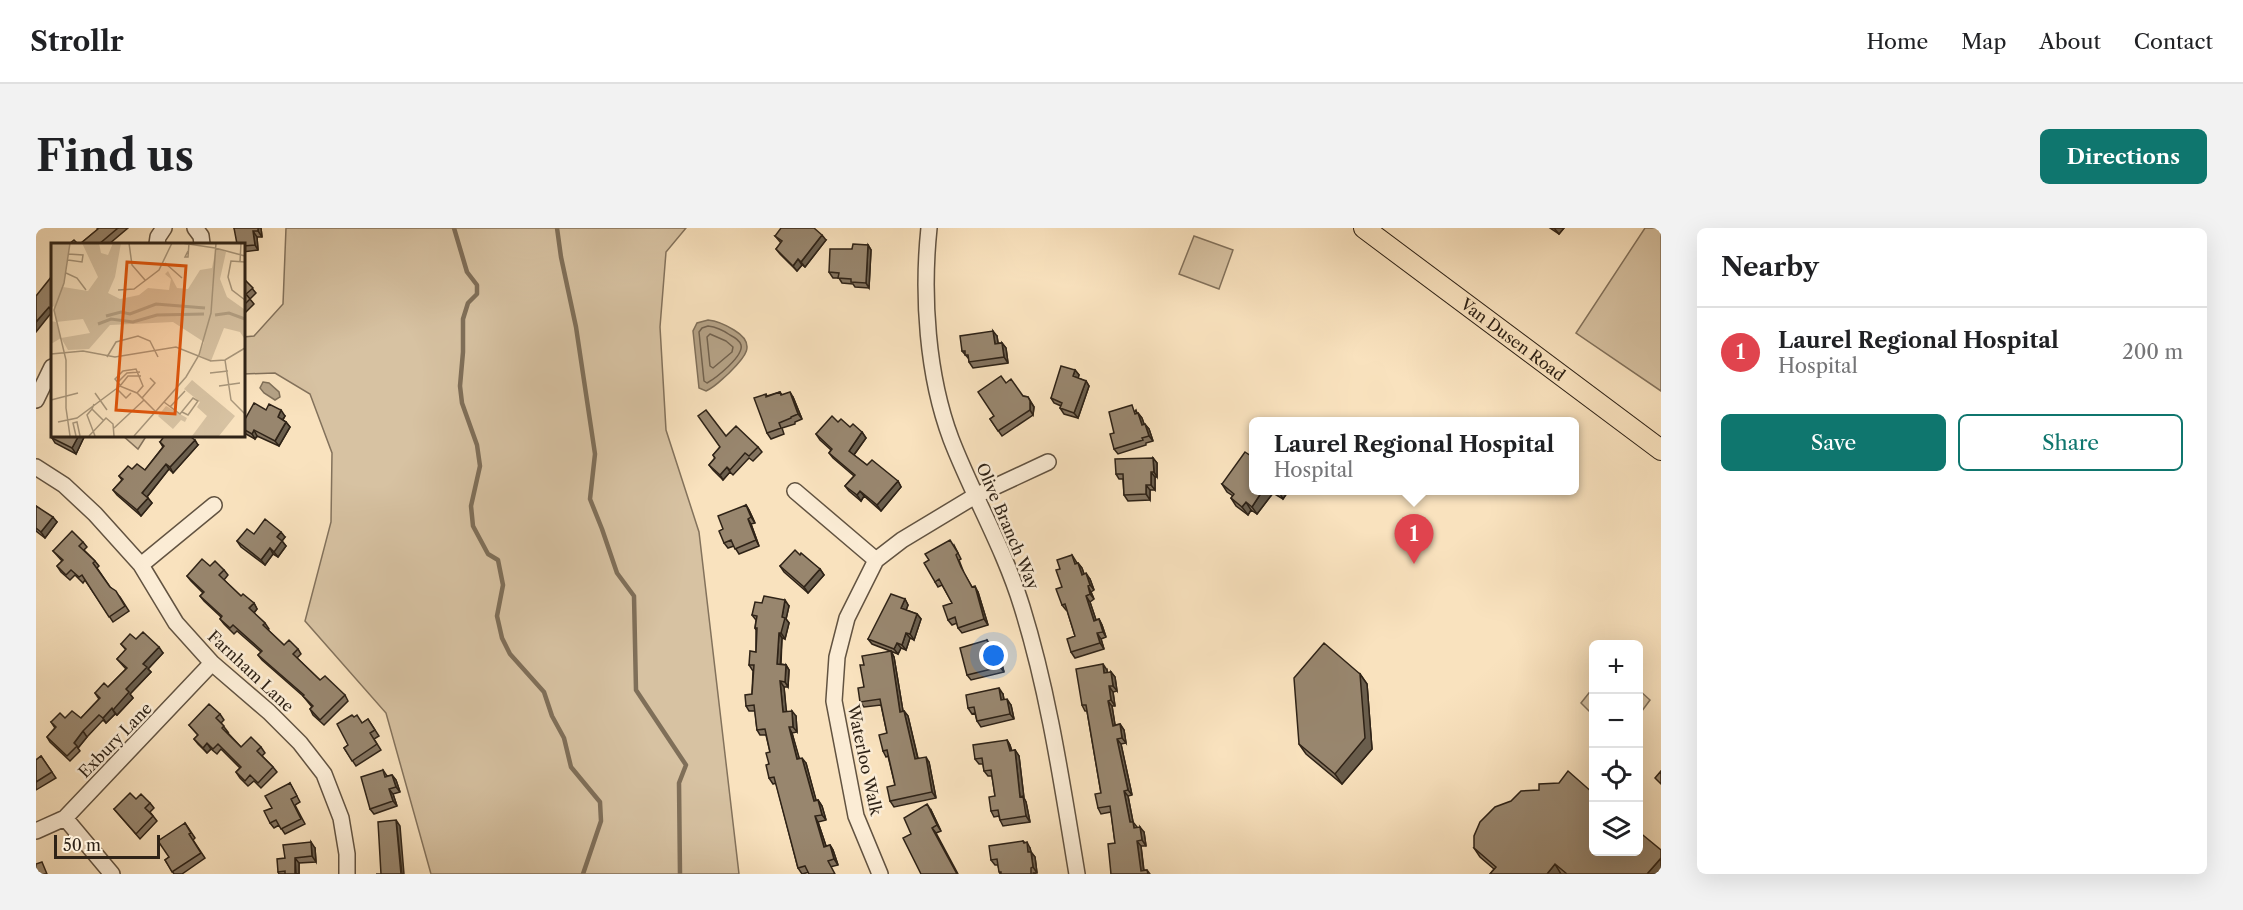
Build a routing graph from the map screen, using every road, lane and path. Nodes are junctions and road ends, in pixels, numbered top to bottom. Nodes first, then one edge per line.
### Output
1 (164, 228) edge
2 (195, 228) edge
3 (929, 228) edge
4 (1364, 228) edge
5 (157, 243) edge
6 (202, 243) edge
7 (51, 369) edge
8 (36, 400) edge
9 (1661, 450) edge
10 (1047, 462) dead end
11 (36, 467) edge
12 (795, 491) dead end
13 (975, 496) junction
14 (214, 505) dead end
15 (876, 560) junction
16 (141, 565) junction
17 (212, 663) junction
18 (65, 818) junction
19 (36, 831) edge
20 (112, 874) edge
21 (347, 874) edge
22 (880, 874) edge
23 (1077, 874) edge

1 - 5 street
2 - 6 street
3 - 13 street, Olive Branch Way
4 - 9 main road, Van Dusen Road
7 - 8 street
10 - 13 street, Waterloo Walk
11 - 16 street, Farnham Lane
12 - 15 street
13 - 15 street, Waterloo Walk
13 - 23 street, Olive Branch Way
14 - 16 street
15 - 22 street, Waterloo Walk
16 - 17 street, Farnham Lane
17 - 18 street, Exbury Lane
17 - 21 street, Farnham Lane
18 - 19 street, Exbury Lane
18 - 20 street

